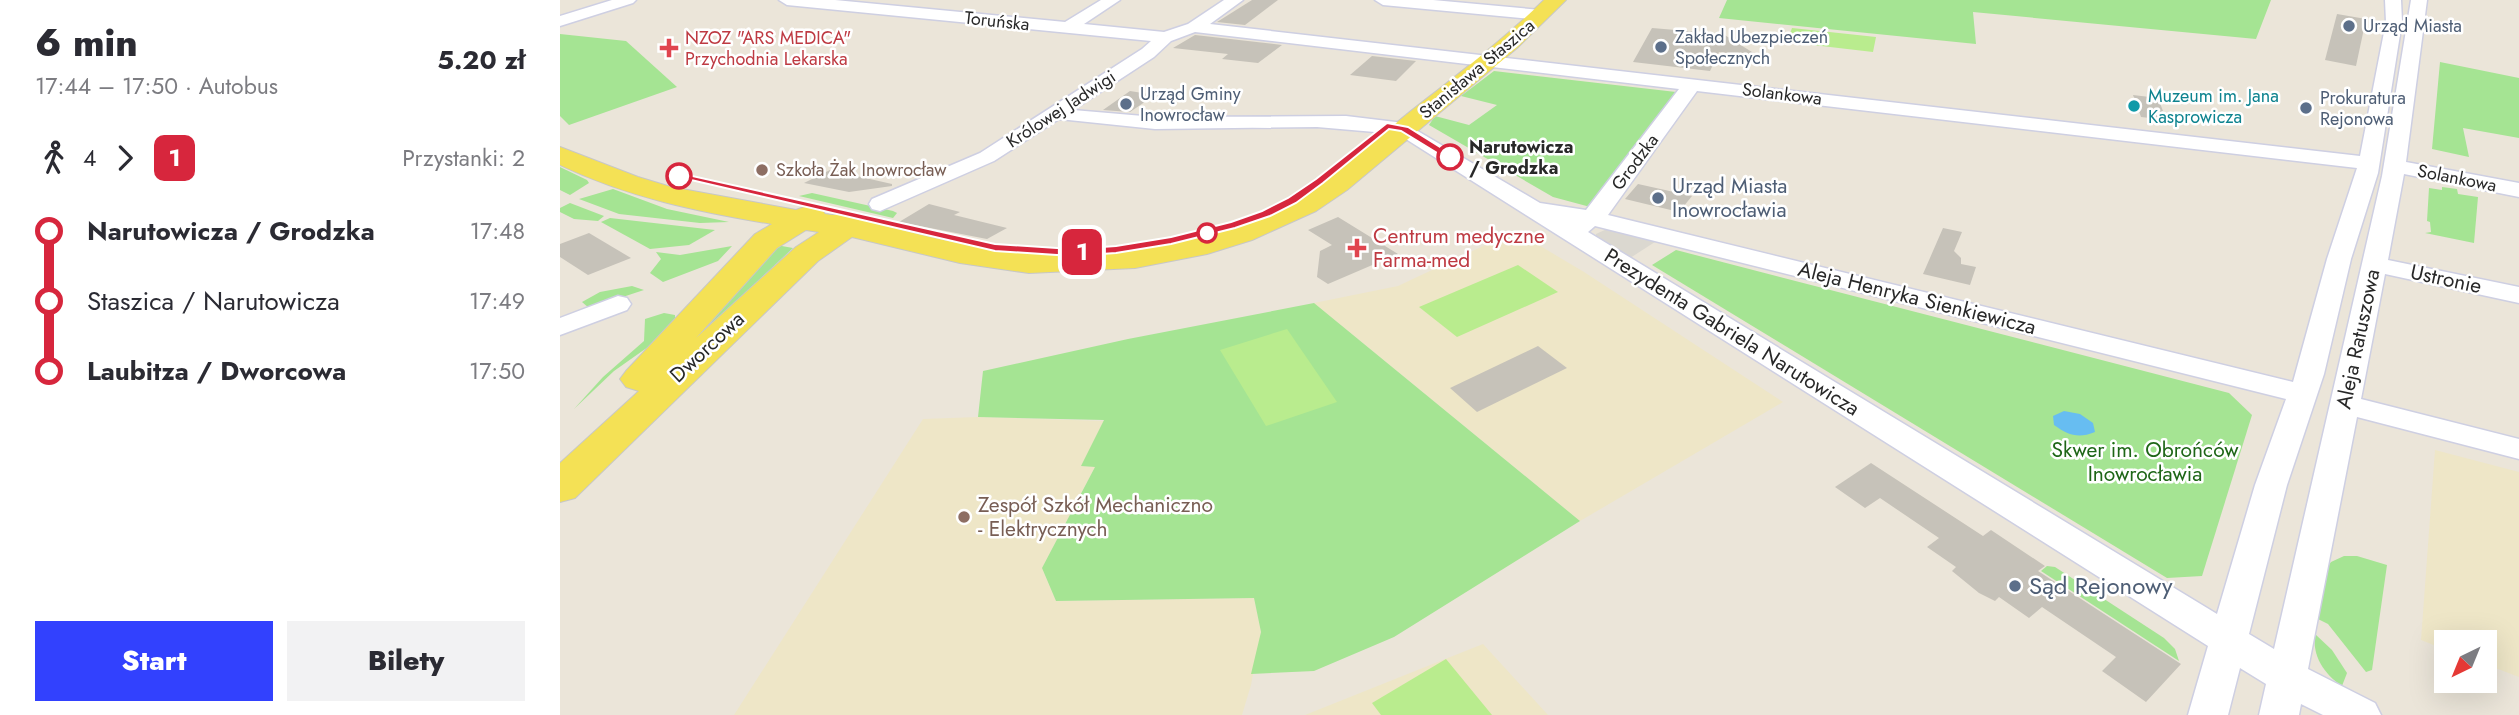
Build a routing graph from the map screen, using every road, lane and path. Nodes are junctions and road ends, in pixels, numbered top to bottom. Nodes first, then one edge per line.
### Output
1 (628, 0) edge
2 (787, 0) edge
3 (1112, 0) edge
4 (1235, 0) edge
5 (1383, 0) edge
6 (2393, 0) edge
7 (2419, 0) edge
8 (1541, 7) edge
9 (560, 21) edge
10 (2394, 22) junction
11 (2414, 25) junction
12 (1194, 27) junction
13 (1067, 28) junction
14 (1166, 37) junction
15 (1482, 60) junction
16 (1692, 84) junction
17 (1054, 113) junction
18 (1396, 127) junction
19 (560, 129) edge
20 (560, 155) edge
21 (2382, 164) junction
22 (2519, 190) edge
23 (809, 214) junction
24 (862, 216) junction
25 (1582, 225) junction
26 (2373, 264) junction
27 (2519, 295) edge
28 (618, 304) dead end
29 (560, 327) edge
30 (2303, 394) junction
31 (2344, 404) junction
32 (2519, 449) edge
33 (560, 458) edge
34 (560, 487) edge
35 (2229, 639) junction
36 (2286, 677) junction
37 (2208, 715) edge
38 (2278, 715) edge
39 (2361, 715) edge

1 - 9 street
2 - 13 street, Toruńska
3 - 13 street
4 - 12 street, Królowej Jadwigi
5 - 8 street
6 - 10 street, Aleja Ratuszowa
7 - 11 street, Aleja Ratuszowa
8 - 15 main road, Stanisława Staszica
10 - 11 street
10 - 21 street, Aleja Ratuszowa
11 - 21 street, Aleja Ratuszowa
12 - 14 street, Królowej Jadwigi
12 - 15 street, Solankowa
13 - 14 street, Toruńska
14 - 17 street, Królowej Jadwigi
15 - 16 street, Solankowa
15 - 18 main road, Stanisława Staszica
16 - 21 street, Solankowa
16 - 25 street, Grodzka
17 - 18 street
17 - 24 street, Królowej Jadwigi
18 - 24 main road, Stanisława Staszica
18 - 25 street, Aleja Henryka Sienkiewicza
19 - 23 main road, Stanisława Staszica
20 - 23 main road
21 - 22 street, Solankowa
21 - 26 street, Aleja Ratuszowa
21 - 30 street, Aleja Ratuszowa
23 - 24 main road, Stanisława Staszica
23 - 33 main road, Dworcowa
24 - 34 main road, Dworcowa
25 - 30 street, Aleja Henryka Sienkiewicza
25 - 35 street, Prezydenta Gabriela Narutowicza
26 - 27 street, Ustronie
26 - 31 street, Aleja Ratuszowa
28 - 29 street
30 - 35 street, Aleja Ratuszowa
31 - 32 street
31 - 36 street, Aleja Ratuszowa
35 - 36 street, Prezydenta Gabriela Narutowicza
35 - 37 street, Aleja Ratuszowa
36 - 38 street, Aleja Ratuszowa
36 - 39 street, Prezydenta Gabriela Narutowicza

